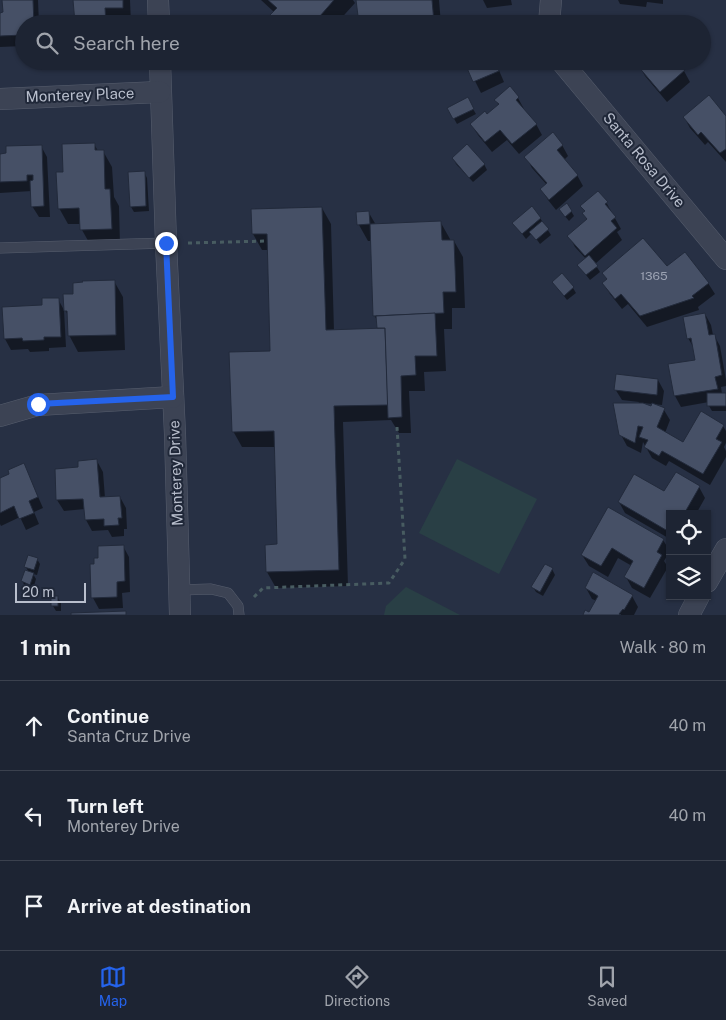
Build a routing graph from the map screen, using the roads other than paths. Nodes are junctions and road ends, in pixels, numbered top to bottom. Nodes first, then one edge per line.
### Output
1 (158, 0) edge
2 (551, 0) edge
3 (159, 15) edge
4 (550, 15) edge
5 (160, 70) edge
6 (569, 70) edge
7 (160, 92) junction
8 (0, 99) edge
9 (175, 243) junction
10 (0, 248) edge
11 (726, 259) edge
12 (173, 397) junction
13 (0, 416) edge
14 (726, 549) edge
15 (711, 575) edge
16 (179, 590) junction
17 (697, 600) edge
18 (180, 615) edge
19 (239, 615) edge
20 (689, 615) edge

1 - 3 street
2 - 4 street
5 - 7 street, Monterey Drive
6 - 11 street, Santa Rosa Drive
7 - 8 street, Monterey Place
7 - 9 street, Monterey Drive
9 - 10 lane
9 - 12 street, Monterey Drive
12 - 13 street
12 - 16 street, Monterey Drive
14 - 15 street
16 - 18 street, Monterey Drive
16 - 19 lane
17 - 20 street

